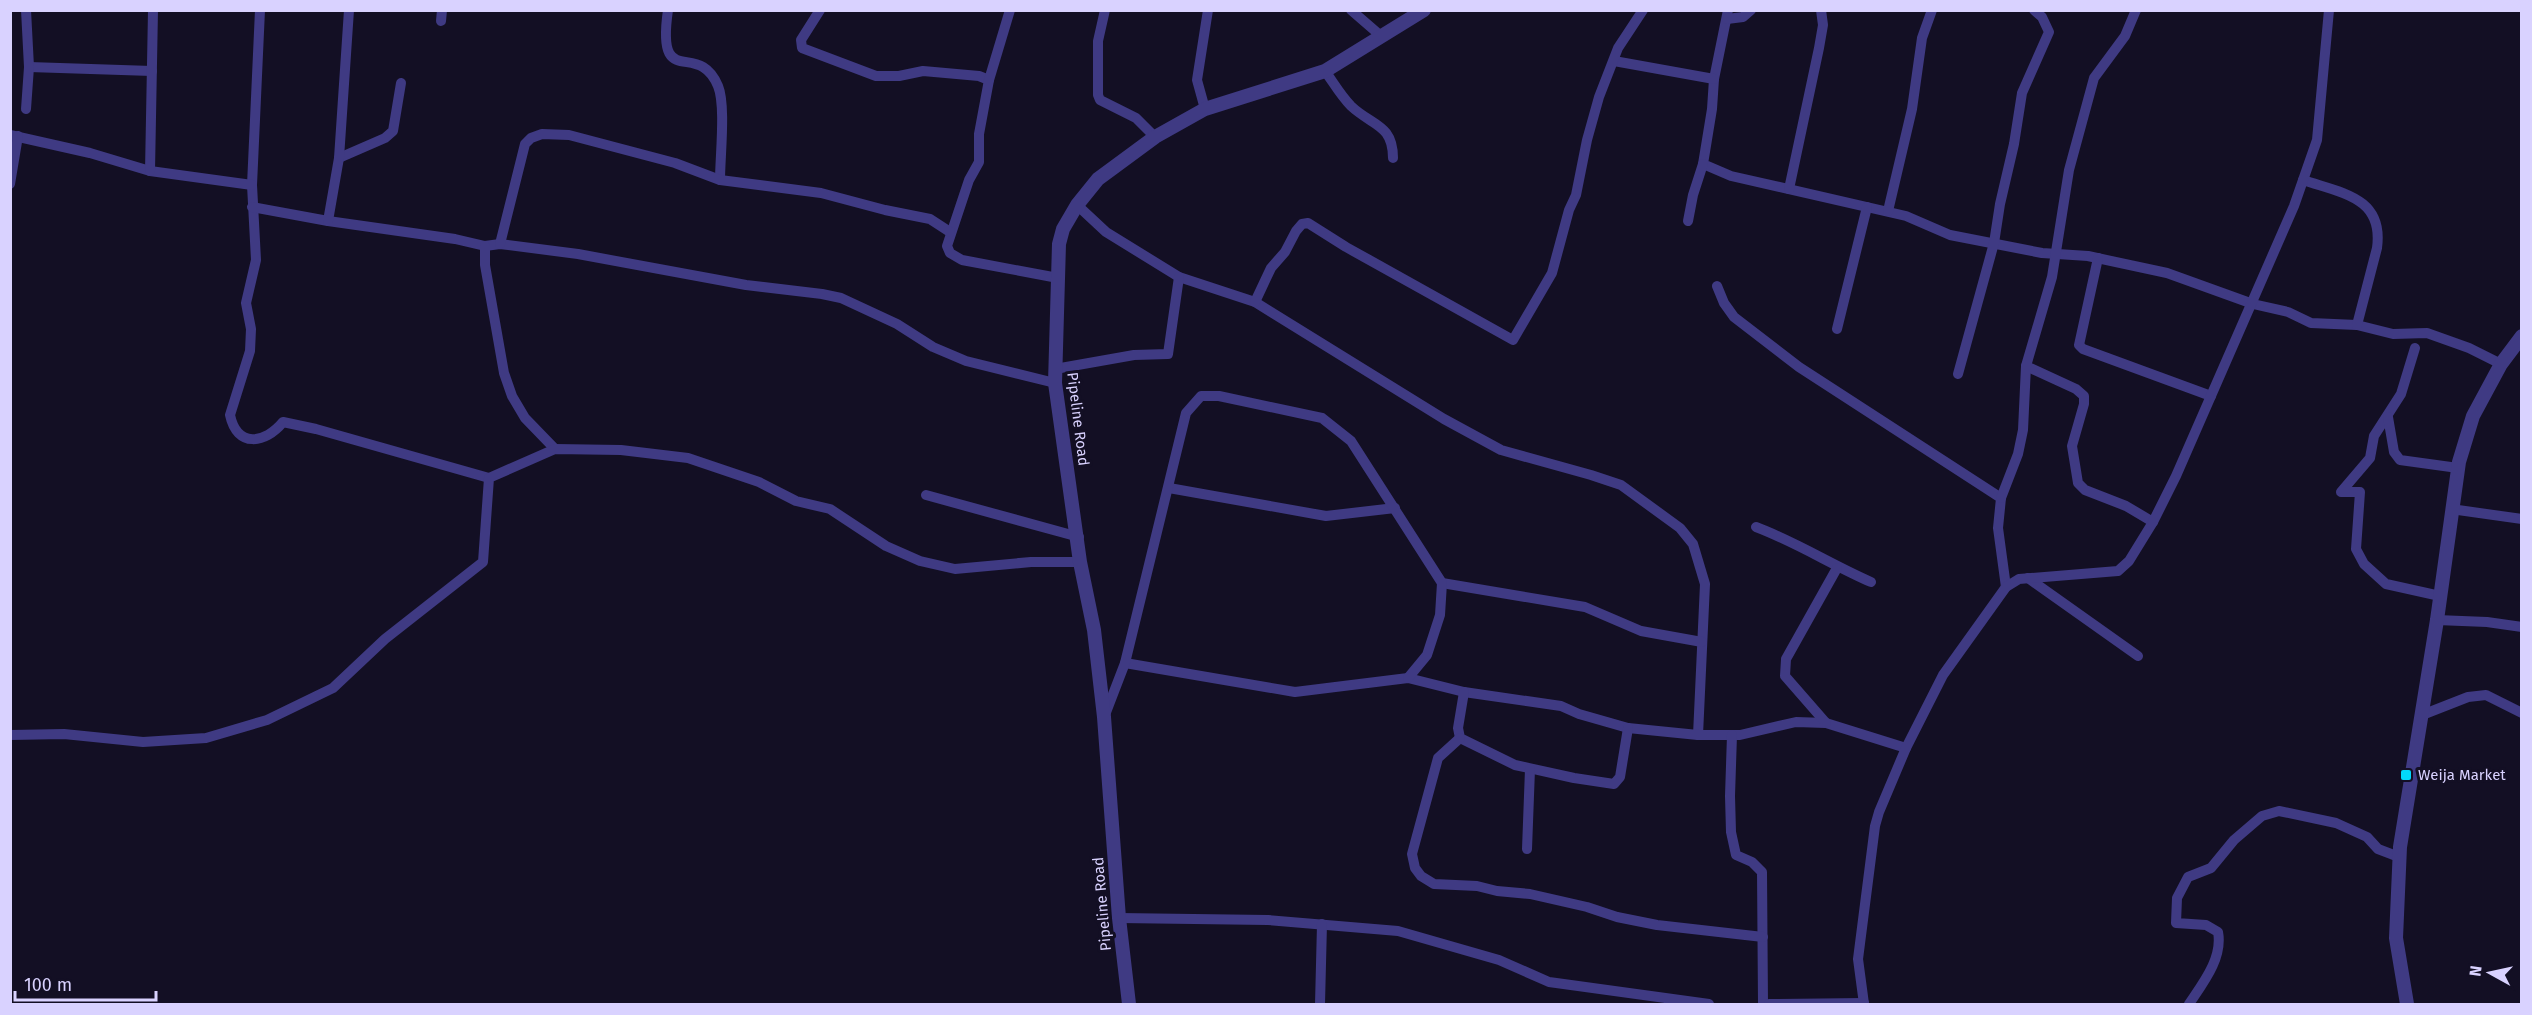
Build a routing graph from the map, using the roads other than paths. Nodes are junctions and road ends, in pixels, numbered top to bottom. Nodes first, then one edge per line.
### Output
1 (26, 10) edge
2 (153, 10) edge
3 (260, 10) edge
4 (349, 10) edge
5 (668, 10) edge
6 (820, 10) edge
7 (1010, 10) edge
8 (1105, 10) edge
9 (1208, 10) edge
10 (1351, 10) edge
11 (1424, 10) edge
12 (1643, 10) edge
13 (1751, 10) edge
14 (1821, 10) edge
15 (1932, 10) edge
16 (2034, 10) edge
17 (2136, 10) edge
18 (2329, 10) edge
19 (1727, 15) edge
20 (1381, 36) junction
21 (1614, 61) junction
22 (29, 67) junction
23 (152, 71) junction
24 (1325, 71) junction
25 (1714, 79) junction
26 (989, 80) junction
27 (401, 83) dead end
28 (26, 109) dead end
29 (1204, 109) junction
30 (14, 136) edge
31 (1155, 137) junction
32 (339, 158) junction
33 (1393, 158) dead end
34 (1703, 164) junction
35 (150, 171) junction
36 (720, 180) junction
37 (2303, 180) junction
38 (10, 184) edge
39 (252, 184) junction
40 (1789, 189) junction
41 (1077, 205) junction
42 (252, 207) junction
43 (1868, 207) junction
44 (1887, 211) junction
45 (328, 221) junction
46 (1688, 221) dead end
47 (950, 232) junction
48 (1994, 243) junction
49 (500, 244) junction
50 (484, 246) junction
51 (2055, 254) junction
52 (2098, 258) junction
53 (1179, 277) junction
54 (1058, 278) junction
55 (1717, 286) dead end
56 (1255, 302) junction
57 (2253, 304) junction
58 (2357, 325) junction
59 (1837, 329) dead end
60 (2522, 336) edge
61 (2415, 348) dead end
62 (2501, 364) junction
63 (2026, 366) junction
64 (1055, 369) junction
65 (1958, 374) dead end
66 (1055, 383) junction
67 (2211, 396) junction
68 (2388, 417) junction
69 (555, 449) junction
70 (2458, 468) junction
71 (489, 478) junction
72 (1169, 488) junction
73 (926, 495) dead end
74 (2001, 498) junction
75 (1395, 508) junction
76 (2451, 509) junction
77 (2522, 519) edge
78 (2153, 522) junction
79 (1756, 527) dead end
80 (1078, 537) junction
81 (1080, 562) junction
82 (1837, 568) junction
83 (2028, 578) junction
84 (1871, 582) dead end
85 (1442, 583) junction
86 (2006, 587) junction
87 (2440, 596) junction
88 (2438, 620) junction
89 (2522, 627) edge
90 (1702, 642) junction
91 (2138, 656) dead end
92 (1125, 663) junction
93 (1408, 678) junction
94 (1464, 692) junction
95 (2522, 713) edge
96 (2422, 715) junction
97 (1104, 717) junction
98 (1826, 723) junction
99 (1628, 728) junction
100 (10, 735) edge
101 (1698, 735) junction
102 (1732, 735) junction
103 (1460, 738) junction
104 (1906, 748) junction
105 (1530, 769) junction
106 (1527, 849) dead end
107 (2399, 857) junction
108 (1119, 918) junction
109 (1322, 924) junction
110 (1762, 937) junction
111 (1864, 1004) edge
112 (1129, 1005) edge
113 (1320, 1005) edge
114 (1709, 1005) edge
115 (1763, 1005) edge
116 (1769, 1005) edge
117 (2189, 1005) edge
118 (2407, 1005) edge

1 - 22 street
2 - 23 street
3 - 39 street
4 - 32 street
5 - 36 street
6 - 26 street
7 - 26 street
8 - 31 street
9 - 29 street
10 - 20 street
11 - 20 street, Pipeline Road
12 - 21 street
13 - 19 street
14 - 40 street
15 - 44 street
16 - 48 street
17 - 51 street
18 - 37 street
19 - 25 street
20 - 24 street, Pipeline Road
21 - 25 street
21 - 56 street
22 - 23 street
22 - 28 street
23 - 35 street
24 - 29 street, Pipeline Road
24 - 33 street
25 - 34 street
26 - 47 street
27 - 32 street
29 - 31 street, Pipeline Road
30 - 35 street
30 - 38 street
31 - 41 street, Pipeline Road
32 - 45 street
34 - 40 street
34 - 46 street
35 - 39 street
36 - 47 street
36 - 49 street
37 - 57 street
37 - 58 street
39 - 42 street
40 - 43 street
41 - 53 street
41 - 54 street, Pipeline Road
42 - 45 street
42 - 71 street
43 - 44 street
43 - 59 street
44 - 48 street
45 - 50 street
47 - 54 street
48 - 51 street
48 - 65 street
49 - 50 street
49 - 66 street
50 - 69 street
51 - 52 street
51 - 63 street
52 - 57 street
52 - 67 street
53 - 56 street
53 - 64 street
54 - 64 street, Pipeline Road
55 - 74 street
56 - 90 street
57 - 58 street
57 - 67 street
58 - 62 street
60 - 62 street
61 - 68 street
62 - 70 street
63 - 74 street
63 - 78 street
64 - 66 street, Pipeline Road
66 - 80 street, Pipeline Road
67 - 78 street
68 - 70 street
68 - 87 street
69 - 71 street
69 - 81 street
70 - 76 street
71 - 100 street
72 - 75 street
72 - 75 street
72 - 92 street
73 - 80 street
74 - 86 street
75 - 85 street
76 - 77 street
76 - 87 street
78 - 83 street
79 - 82 street
80 - 81 street, Pipeline Road
81 - 97 street, Pipeline Road
82 - 84 street
82 - 98 street
83 - 86 street
83 - 91 street
85 - 90 street
85 - 93 street
86 - 104 street
87 - 88 street
88 - 89 street
88 - 96 street
90 - 101 street
92 - 93 street
92 - 97 street
93 - 94 street
94 - 99 street
94 - 103 street
95 - 96 street
96 - 107 street
97 - 108 street, Pipeline Road
98 - 102 street
98 - 104 street
99 - 101 street
99 - 105 street
101 - 102 street
102 - 110 street
103 - 105 street
103 - 110 street
104 - 111 street
105 - 106 street
107 - 117 street
107 - 118 street
108 - 109 street
108 - 112 street, Pipeline Road
109 - 113 street
109 - 114 street
110 - 115 street
111 - 116 street

